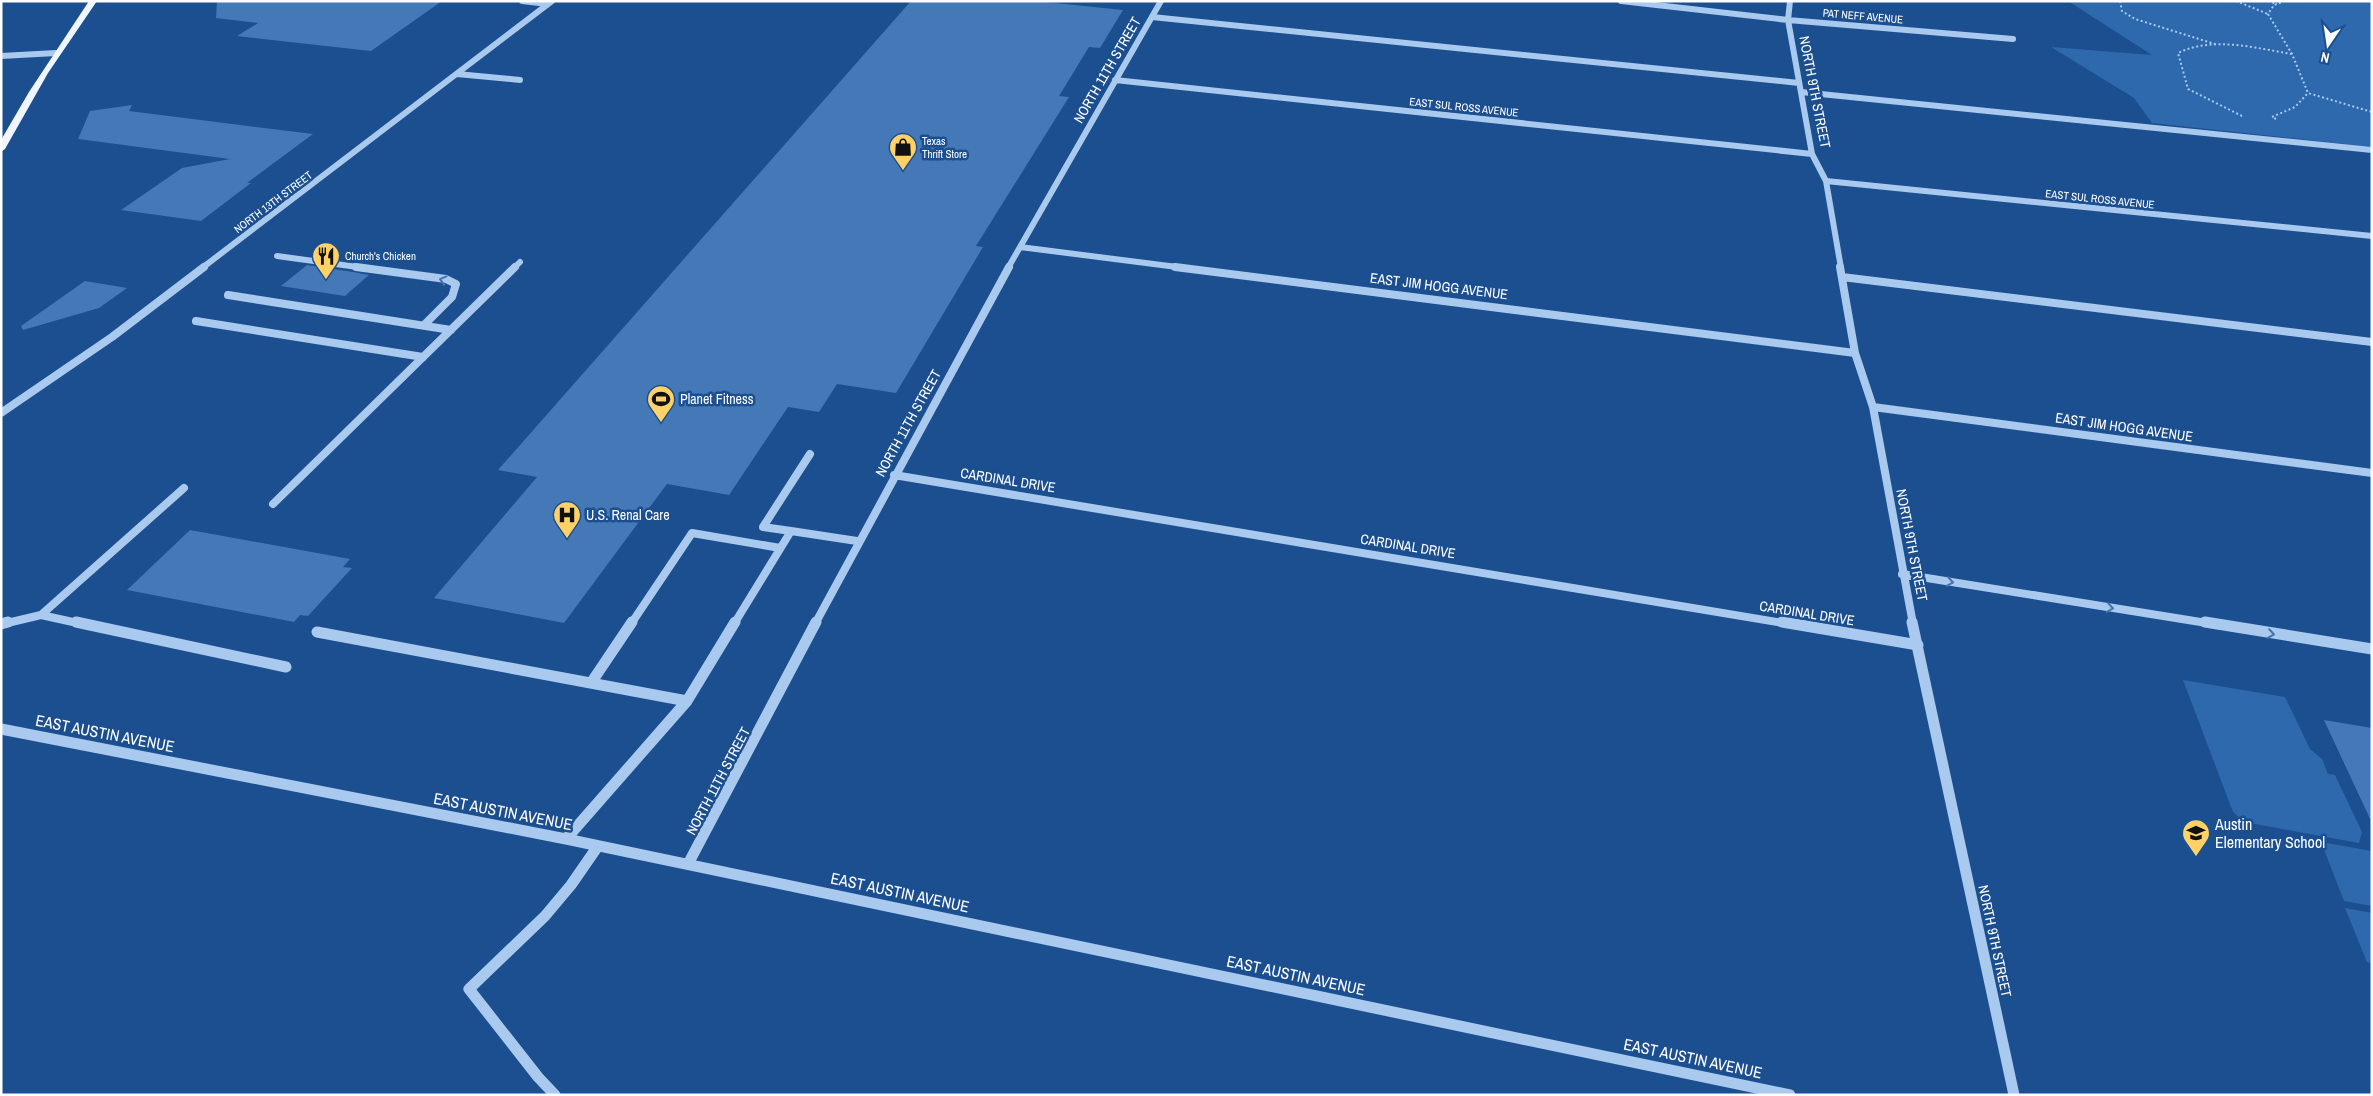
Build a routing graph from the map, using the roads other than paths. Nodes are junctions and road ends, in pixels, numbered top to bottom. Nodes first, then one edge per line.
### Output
1 (93, 1) edge
2 (522, 1) edge
3 (1161, 1) edge
4 (1621, 1) edge
5 (1790, 1) edge
6 (550, 3) edge
7 (1152, 17) junction
8 (1788, 20) junction
9 (2013, 40) dead end
10 (56, 53) junction
11 (1, 56) edge
12 (457, 74) junction
13 (520, 80) dead end
14 (1114, 80) junction
15 (1800, 88) junction
16 (3, 144) edge
17 (2372, 150) edge
18 (1812, 154) junction
19 (1826, 181) junction
20 (2372, 236) edge
21 (1020, 247) junction
22 (277, 256) dead end
23 (520, 262) dead end
24 (1842, 277) junction
25 (228, 295) dead end
26 (196, 321) dead end
27 (424, 325) junction
28 (451, 330) junction
29 (2372, 342) edge
30 (1855, 353) junction
31 (423, 357) junction
32 (1873, 407) junction
33 (1, 413) edge
34 (810, 454) dead end
35 (2372, 473) edge
36 (894, 475) junction
37 (184, 488) dead end
38 (273, 504) dead end
39 (791, 531) junction
40 (858, 541) junction
41 (780, 548) junction
42 (1902, 574) junction
43 (41, 615) junction
44 (1, 624) edge
45 (317, 632) dead end
46 (1918, 645) junction
47 (2372, 649) edge
48 (286, 666) dead end
49 (591, 683) junction
50 (687, 701) junction
51 (1, 729) edge
52 (566, 839) junction
53 (598, 846) junction
54 (688, 864) junction
55 (555, 1095) edge
56 (1790, 1095) edge
57 (2014, 1095) edge

1 - 10 main road
2 - 6 lane
3 - 7 street, NORTH 11TH STREET
4 - 8 street, PAT NEFF AVENUE
5 - 8 street, NORTH 9TH STREET
6 - 12 street, NORTH 13TH STREET
7 - 14 street, NORTH 11TH STREET
7 - 15 street
8 - 9 street, PAT NEFF AVENUE
8 - 15 street, NORTH 9TH STREET
10 - 11 street
10 - 16 main road
12 - 13 street
12 - 33 street, NORTH 13TH STREET
14 - 18 street, EAST SUL ROSS AVENUE
14 - 21 street, NORTH 11TH STREET
15 - 17 street
15 - 18 street, NORTH 9TH STREET
18 - 19 street, NORTH 9TH STREET
19 - 20 street, EAST SUL ROSS AVENUE
19 - 24 street, NORTH 9TH STREET
21 - 30 street, EAST JIM HOGG AVENUE
21 - 36 street, NORTH 11TH STREET
27 -> 22 street
23 - 28 street
24 - 29 street
24 - 30 street, NORTH 9TH STREET
25 - 27 street
26 - 31 street
27 - 28 street
28 - 31 street
30 - 32 street, NORTH 9TH STREET
31 - 38 street
32 - 35 street, EAST JIM HOGG AVENUE
32 - 42 street, NORTH 9TH STREET
34 - 39 street
36 - 40 street, NORTH 11TH STREET
36 - 46 street, CARDINAL DRIVE
37 - 43 street
39 - 40 street
39 - 41 street
40 - 54 street, NORTH 11TH STREET
41 - 49 street
41 - 50 street
42 - 46 street, NORTH 9TH STREET
42 -> 47 street
43 - 44 street
43 - 48 street
45 - 49 street
46 - 57 street, NORTH 9TH STREET
49 - 50 street
50 - 52 street
51 - 52 street, EAST AUSTIN AVENUE
52 - 53 street, EAST AUSTIN AVENUE
53 - 54 street, EAST AUSTIN AVENUE
53 - 55 lane
54 - 56 street, EAST AUSTIN AVENUE

